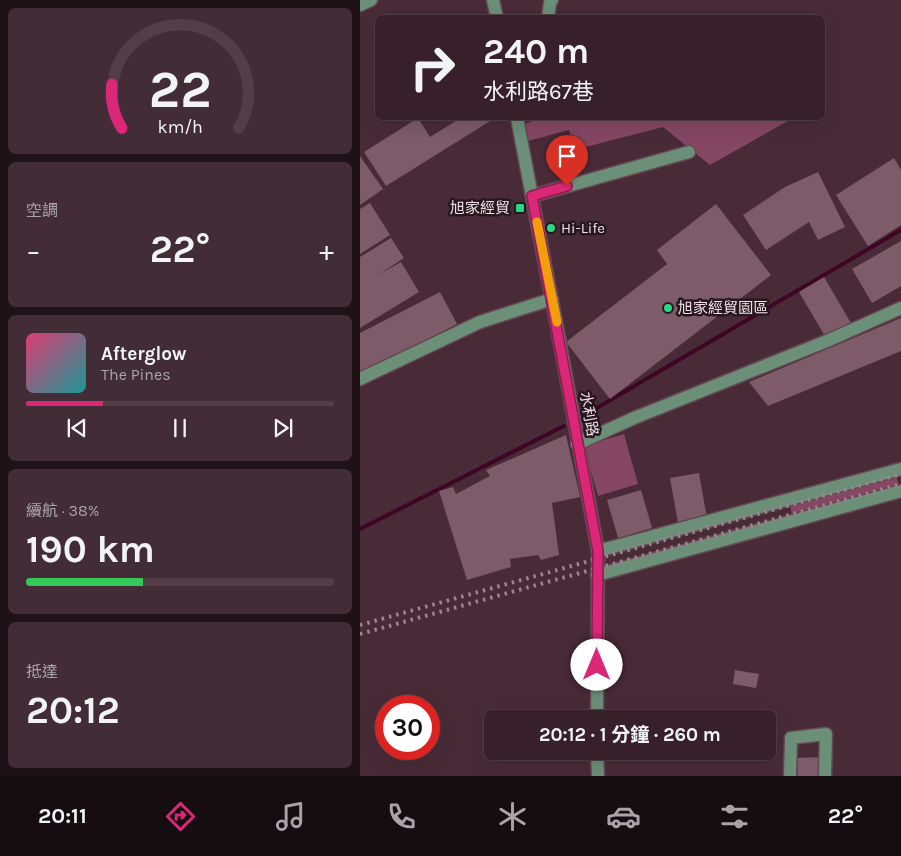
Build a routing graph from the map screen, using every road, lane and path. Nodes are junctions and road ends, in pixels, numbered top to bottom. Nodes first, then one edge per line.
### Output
1 (371, 0) edge
2 (493, 0) edge
3 (552, 0) edge
4 (360, 5) edge
5 (496, 15) edge
6 (548, 15) edge
7 (517, 120) edge
8 (689, 152) dead end
9 (532, 196) junction
10 (552, 300) junction
11 (901, 308) edge
12 (360, 379) edge
13 (577, 444) junction
14 (901, 469) edge
15 (901, 491) edge
16 (779, 502) junction
17 (722, 518) junction
18 (785, 523) junction
19 (728, 539) junction
20 (598, 551) junction
21 (597, 575) junction
22 (597, 710) edge
23 (598, 760) edge
24 (598, 776) edge
25 (790, 776) edge
26 (825, 776) edge

1 - 4 street
2 - 5 street
3 - 6 street
7 - 9 street, 水利路
8 - 9 street
9 - 10 street, 水利路
10 - 12 street
10 - 13 street, 水利路
11 - 13 street
13 - 20 street, 水利路
14 - 16 street
15 - 18 street
16 - 17 street
16 - 18 street
17 - 19 street
17 - 20 street
18 - 19 street
19 - 21 street
20 - 21 street, 水利路
21 - 22 street, 水利路
23 - 24 street
25 - 26 street

